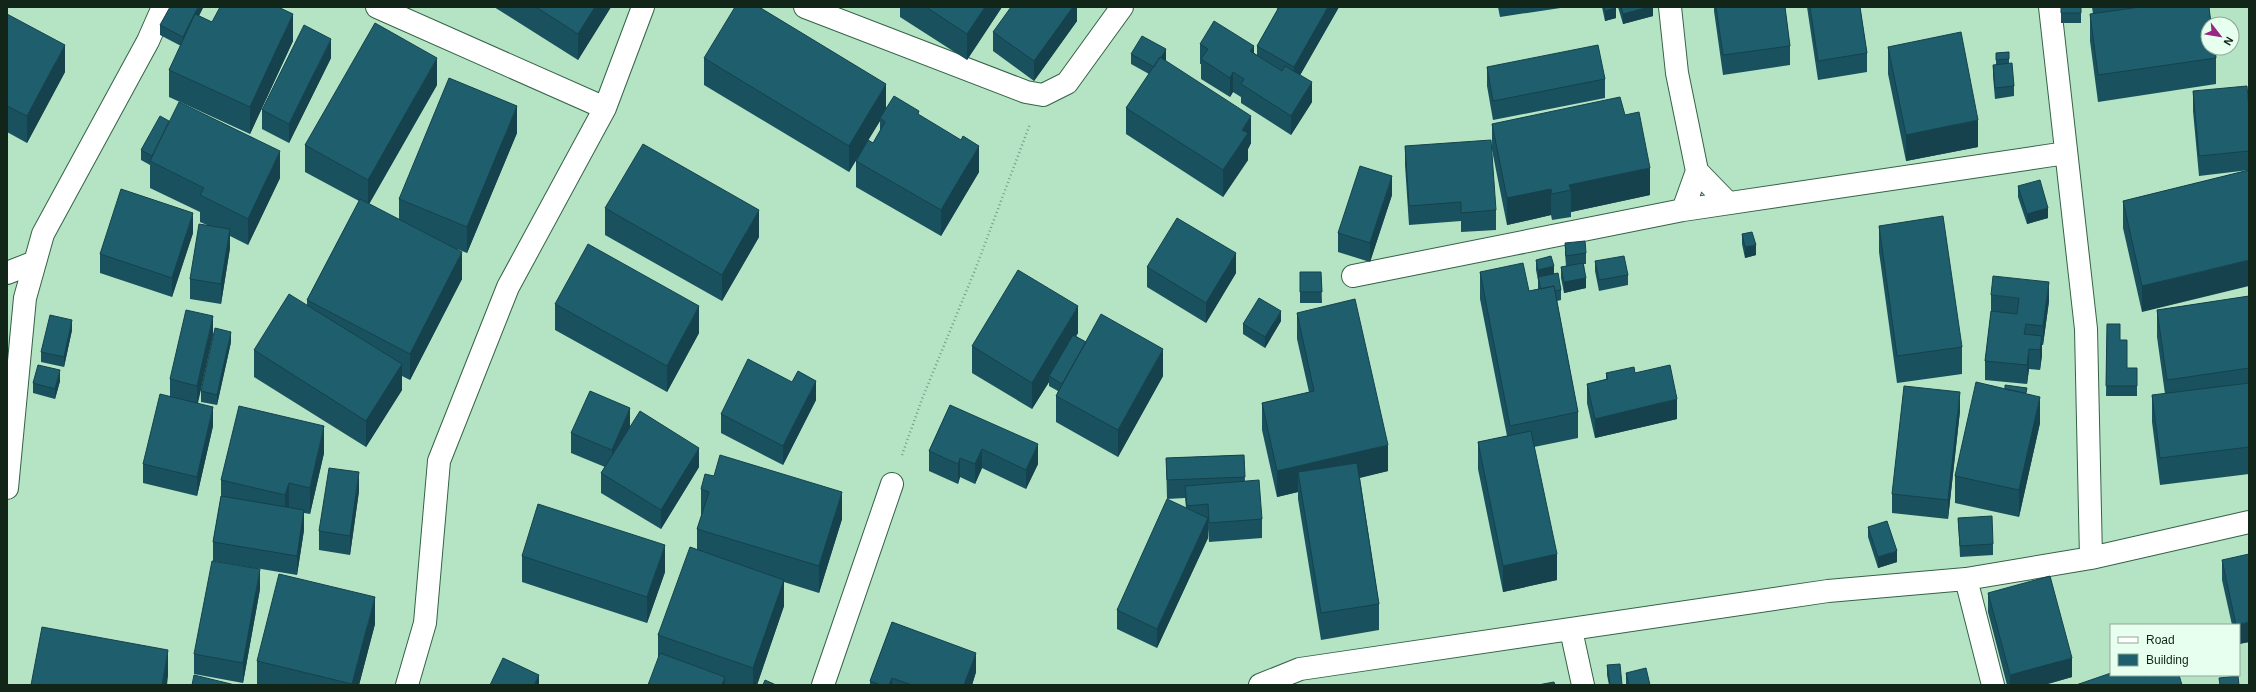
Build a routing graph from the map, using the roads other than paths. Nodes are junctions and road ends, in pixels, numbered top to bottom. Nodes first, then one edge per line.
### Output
1 (163, 7) edge
2 (377, 7) edge
3 (643, 7) edge
4 (805, 7) edge
5 (1122, 7) edge
6 (1670, 7) edge
7 (2050, 7) edge
8 (606, 108) junction
9 (2066, 153) junction
10 (1697, 171) junction
11 (1728, 203) junction
12 (1683, 210) junction
13 (35, 262) junction
14 (7, 273) edge
15 (1353, 276) dead end
16 (892, 484) road end
17 (7, 488) edge
18 (2249, 522) edge
19 (2091, 558) junction
20 (1966, 579) junction
21 (1571, 630) junction
22 (407, 685) edge
23 (823, 685) edge
24 (1260, 685) edge
25 (1583, 685) edge
26 (1993, 685) edge

1 - 13 street
2 - 8 street
3 - 8 street
4 - 5 street
6 - 10 street
7 - 9 street
8 - 22 street
9 - 11 street
9 - 19 street
10 - 11 street
10 - 12 street
11 - 12 street
12 - 15 street
13 - 14 street
13 - 17 street
16 - 23 street
18 - 19 street
19 - 20 street
20 - 21 street
20 - 26 street
21 - 24 street
21 - 25 street

